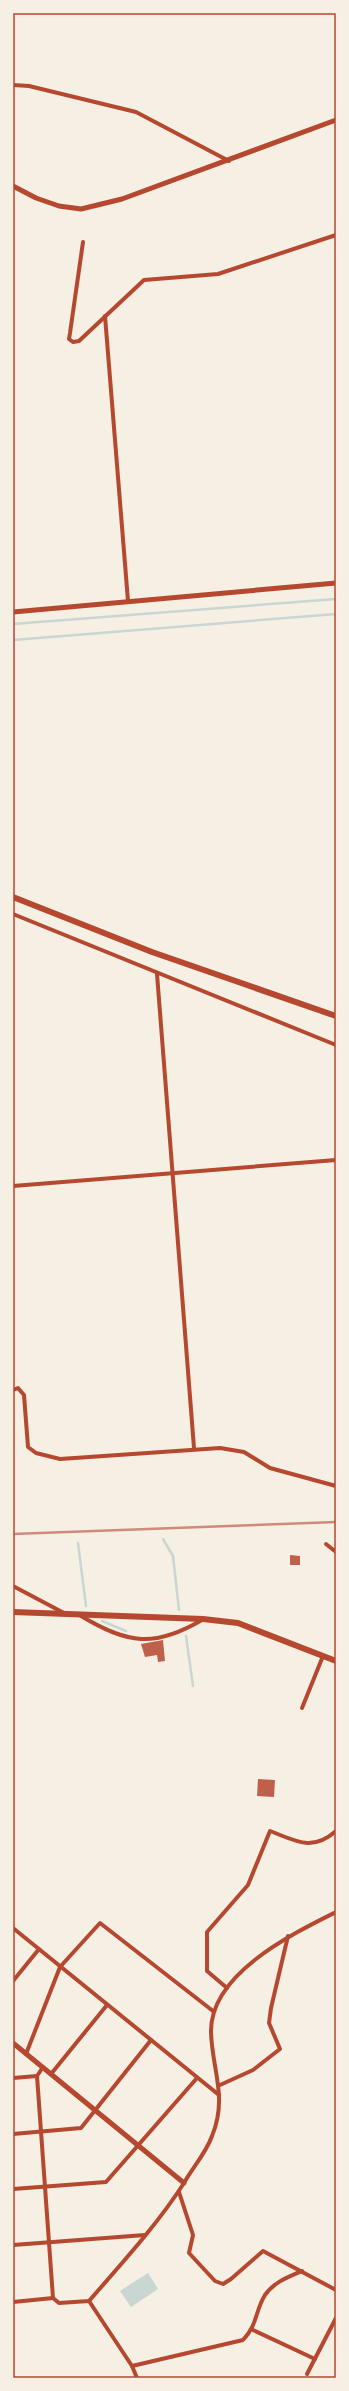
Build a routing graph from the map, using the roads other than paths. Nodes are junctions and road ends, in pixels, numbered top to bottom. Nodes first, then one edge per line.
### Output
1 (13, 85) edge
2 (336, 120) edge
3 (229, 161) junction
4 (13, 186) edge
5 (336, 235) edge
6 (83, 242) dead end
7 (105, 316) junction
8 (336, 583) edge
9 (128, 601) junction
10 (13, 612) edge
11 (13, 897) edge
12 (13, 914) edge
13 (157, 974) junction
14 (336, 1016) edge
15 (336, 1045) edge
16 (336, 1160) edge
17 (170, 1173) junction
18 (13, 1186) edge
19 (13, 1390) edge
20 (194, 1448) junction
21 (336, 1486) edge
22 (326, 1544) dead end
23 (336, 1552) edge
24 (13, 1586) edge
25 (13, 1612) edge
26 (66, 1613) junction
27 (77, 1613) junction
28 (203, 1619) junction
29 (323, 1656) junction
30 (336, 1661) edge
31 (302, 1708) dead end
32 (336, 1831) edge
33 (336, 1912) edge
34 (13, 1928) edge
35 (288, 1936) junction
36 (39, 1949) junction
37 (60, 1967) junction
38 (13, 1981) edge
39 (227, 1988) junction
40 (107, 2005) junction
41 (213, 2011) junction
42 (151, 2040) junction
43 (13, 2043) edge
44 (26, 2054) junction
45 (43, 2067) junction
46 (51, 2074) junction
47 (37, 2076) junction
48 (13, 2078) edge
49 (197, 2078) junction
50 (220, 2085) junction
51 (219, 2095) junction
52 (96, 2110) junction
53 (41, 2132) junction
54 (13, 2134) edge
55 (138, 2145) junction
56 (184, 2183) junction
57 (45, 2186) junction
58 (13, 2189) edge
59 (179, 2192) junction
60 (145, 2235) junction
61 (49, 2242) junction
62 (13, 2245) edge
63 (302, 2271) junction
64 (336, 2290) edge
65 (53, 2298) junction
66 (89, 2301) junction
67 (13, 2302) edge
68 (336, 2318) edge
69 (253, 2330) junction
70 (315, 2359) junction
71 (132, 2366) junction
72 (307, 2374) dead end
73 (136, 2378) edge

1 - 3 street
2 - 3 street
3 - 4 street
5 - 7 street
6 - 7 street
7 - 9 street
8 - 9 street
9 - 10 street
11 - 14 highway
12 - 13 street
13 - 15 street
13 - 17 street
16 - 17 street
17 - 18 street
17 - 20 street
19 - 20 street
20 - 21 street
22 - 23 street
24 - 26 street
25 - 26 highway
26 - 27 highway
27 - 28 highway
27 - 28 street
28 - 29 highway
29 - 30 highway
29 - 31 street
32 - 39 street
33 - 35 street
34 - 36 street
35 - 39 street
35 - 50 street
36 - 37 street
36 - 38 street
37 - 40 street
37 - 41 street
37 - 44 street
39 - 41 street
40 - 42 street
40 - 46 street
41 - 50 street
42 - 49 street
42 - 52 street
43 - 44 street
44 - 45 street
45 - 46 street
45 - 47 street
46 - 52 street
47 - 48 street
47 - 53 street
49 - 51 street
49 - 55 street
50 - 51 street
51 - 56 street
52 - 53 street
52 - 55 street
53 - 54 street
53 - 57 street
55 - 56 street
55 - 57 street
56 - 59 street
57 - 58 street
57 - 61 street
59 - 60 street
59 - 63 street
60 - 61 street
60 - 66 street
61 - 62 street
61 - 65 street
63 - 64 street
63 - 69 street
65 - 66 street
65 - 67 street
66 - 71 street
68 - 70 street
69 - 70 street
69 - 71 street
70 - 72 street
71 - 73 street

